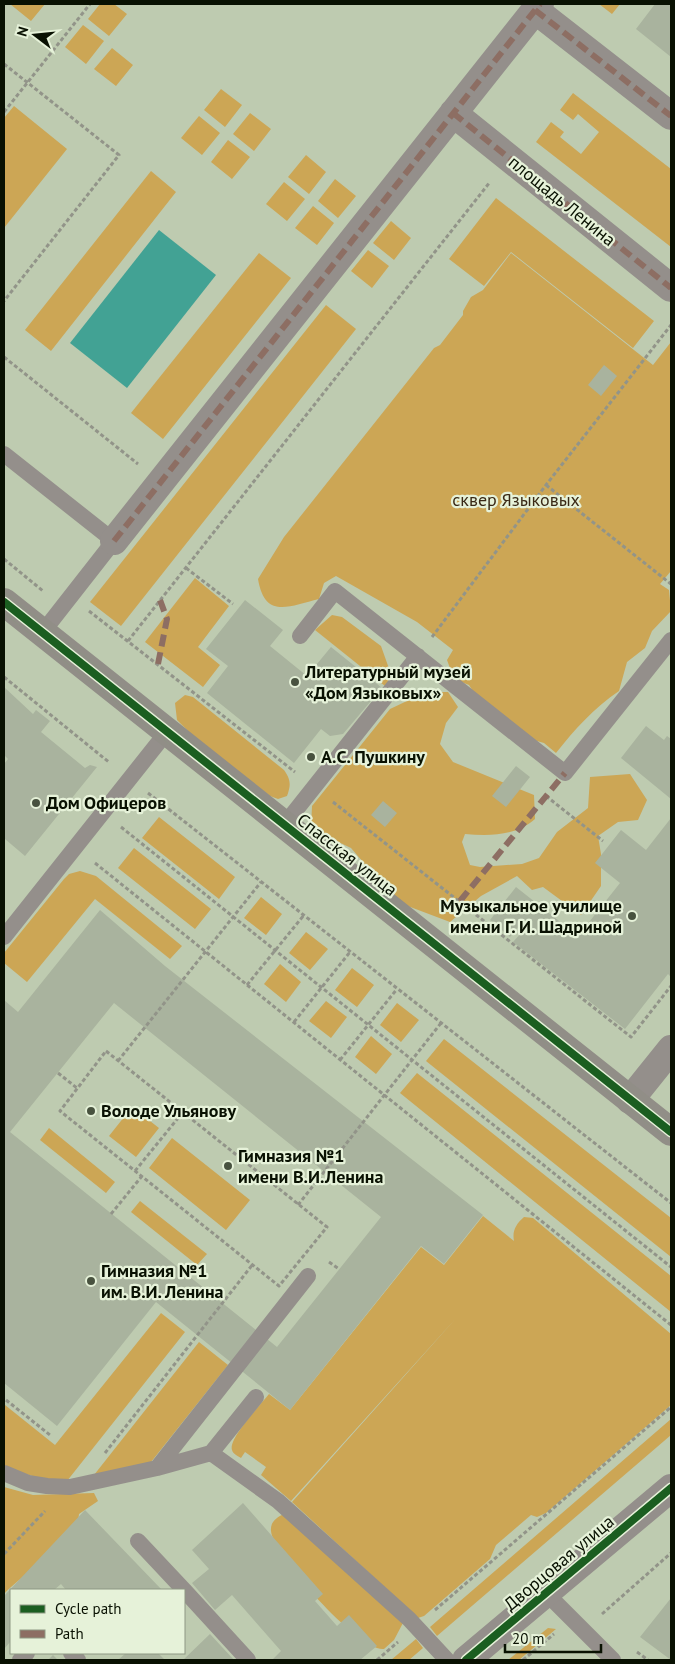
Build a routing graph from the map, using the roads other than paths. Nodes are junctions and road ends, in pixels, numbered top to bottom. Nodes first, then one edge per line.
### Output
1 (537, 7) edge
2 (453, 113) junction
3 (671, 116) edge
4 (671, 288) edge
5 (4, 454) edge
6 (114, 541) junction
7 (4, 602) edge
8 (42, 633) junction
9 (300, 636) dead end
10 (671, 640) edge
11 (418, 656) junction
12 (166, 733) junction
13 (284, 825) junction
14 (4, 937) edge
15 (671, 1049) edge
16 (630, 1100) junction
17 (671, 1132) edge
18 (308, 1276) dead end
19 (256, 1397) dead end
20 (212, 1453) junction
21 (157, 1468) junction
22 (4, 1473) edge
23 (671, 1488) edge
24 (138, 1541) dead end
25 (183, 1589) edge
26 (185, 1591) edge
27 (546, 1594) junction
28 (248, 1660) edge
29 (447, 1660) edge
30 (466, 1660) edge
31 (613, 1660) edge

1 - 2 street
1 - 3 street
2 - 4 street, площадь Ленина
2 - 6 street
5 - 6 lane
6 - 8 lane
7 - 8 street, Спасская улица
8 - 12 street, Спасская улица
9 - 11 lane
10 - 11 lane
11 - 13 lane
12 - 13 street, Спасская улица
12 - 14 lane
13 - 16 street, Спасская улица
15 - 16 street
16 - 17 street, Спасская улица
18 - 21 lane
19 - 20 lane
20 - 21 lane
20 - 29 lane
21 - 22 lane
23 - 27 street, Дворцовая улица
24 - 25 lane
26 - 28 lane
27 - 30 street, Дворцовая улица
27 - 31 lane

